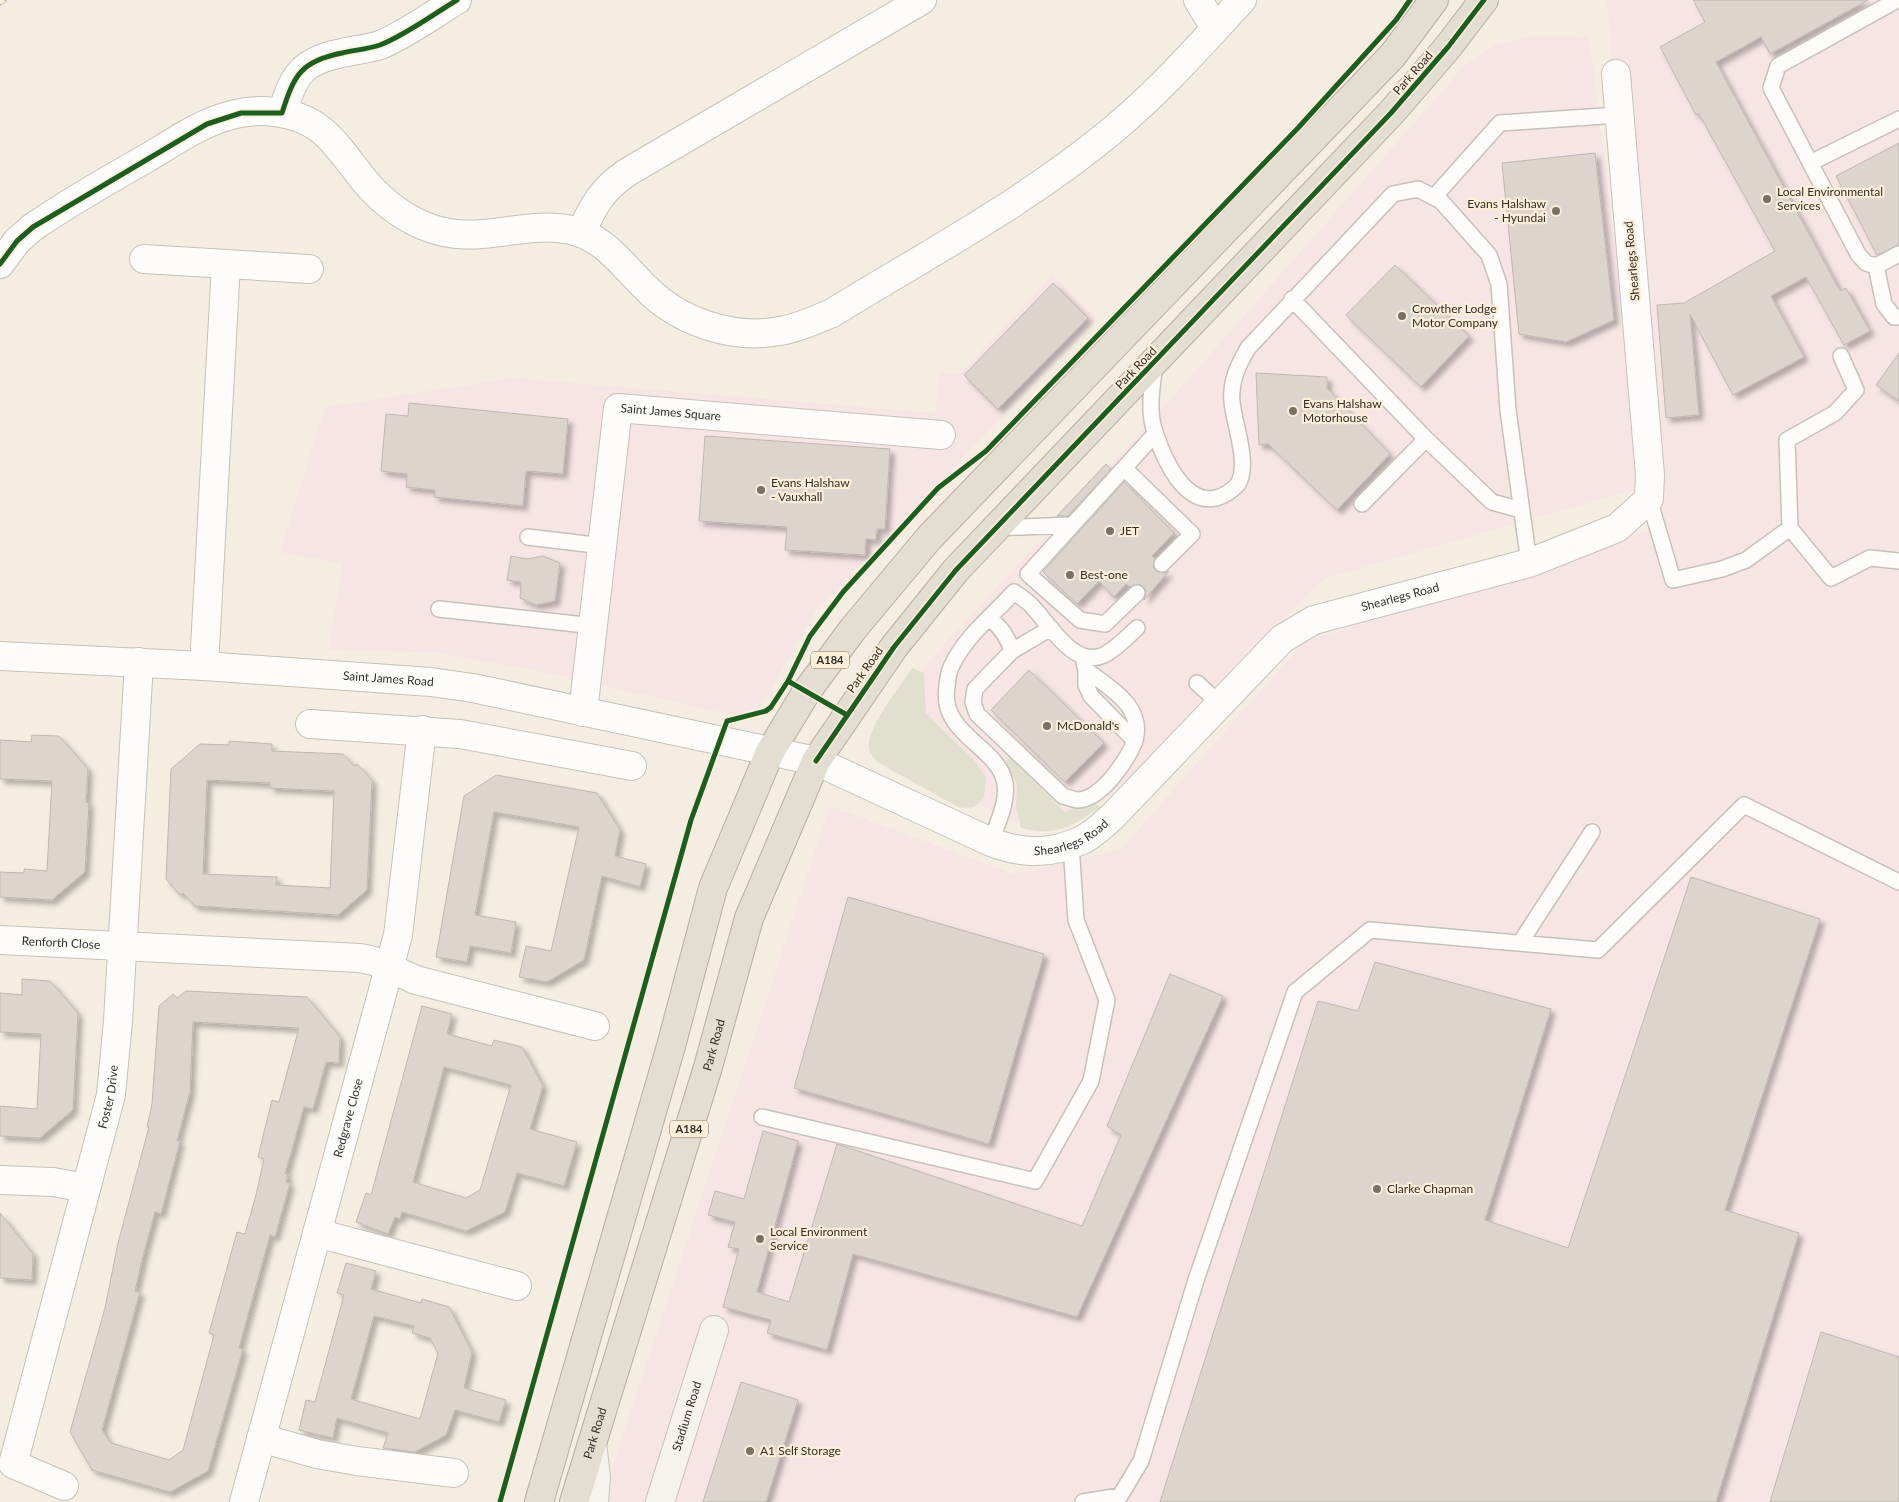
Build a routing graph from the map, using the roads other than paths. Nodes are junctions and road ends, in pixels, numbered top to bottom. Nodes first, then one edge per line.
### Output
1 (457, 0) edge
2 (922, 0) edge
3 (1198, 0) edge
4 (1242, 0) edge
5 (1434, 0) edge
6 (1484, 0) edge
7 (1897, 0) edge
8 (1216, 28) junction
9 (1616, 74) dead end
10 (282, 113) junction
11 (1619, 115) junction
12 (1899, 119) edge
13 (1810, 163) junction
14 (1434, 197) junction
15 (581, 233) junction
16 (1899, 254) edge
17 (144, 258) dead end
18 (0, 264) edge
19 (226, 264) junction
20 (1876, 266) junction
21 (309, 269) dead end
22 (1292, 299) junction
23 (1899, 317) edge
24 (1841, 356) dead end
25 (1156, 361) junction
26 (1155, 434) junction
27 (941, 435) dead end
28 (1426, 439) junction
29 (1124, 468) junction
30 (1649, 499) junction
31 (1362, 504) dead end
32 (1521, 510) junction
33 (1070, 525) junction
34 (995, 528) junction
35 (1790, 528) junction
36 (528, 538) dead end
37 (603, 546) junction
38 (1899, 561) edge
39 (1529, 563) junction
40 (1162, 564) dead end
41 (1136, 593) dead end
42 (439, 610) dead end
43 (990, 618) junction
44 (594, 626) junction
45 (1051, 628) junction
46 (1137, 628) dead end
47 (1012, 651) junction
48 (1080, 655) junction
49 (0, 656) edge
50 (139, 662) junction
51 (204, 666) junction
52 (1086, 670) junction
53 (1197, 683) dead end
54 (1220, 704) junction
55 (584, 712) junction
56 (310, 724) dead end
57 (422, 730) junction
58 (1135, 741) junction
59 (770, 752) junction
60 (816, 761) junction
61 (632, 766) dead end
62 (1592, 832) dead end
63 (991, 842) junction
64 (1071, 844) junction
65 (1899, 882) edge
66 (0, 940) edge
67 (1520, 943) junction
68 (122, 947) junction
69 (390, 968) junction
70 (688, 982) junction
71 (727, 995) junction
72 (595, 1026) dead end
73 (762, 1117) dead end
74 (0, 1180) edge
75 (86, 1188) junction
76 (317, 1233) junction
77 (517, 1286) dead end
78 (714, 1330) dead end
79 (261, 1438) junction
80 (592, 1443) junction
81 (454, 1473) dead end
82 (64, 1486) dead end
83 (244, 1502) edge
84 (539, 1502) edge
85 (574, 1502) edge
86 (594, 1502) edge
87 (660, 1502) edge
88 (1083, 1502) edge

1 - 10 street
2 - 15 street
3 - 8 street
4 - 8 street
5 - 59 highway, A184
6 - 25 highway, Park Road / A184
7 - 13 lane
8 - 15 street
9 - 11 street, Shearlegs Road
10 - 15 street
10 - 18 street
11 - 14 lane
11 - 30 street, Shearlegs Road
12 - 13 lane
13 - 20 lane
14 - 22 lane
14 - 32 lane
16 - 20 lane
17 - 19 street
19 - 21 street
19 - 51 street
20 - 23 lane
22 - 26 lane
22 - 28 lane
24 - 35 lane
25 - 26 lane
25 - 34 highway, Park Road / A184
26 - 29 lane
27 - 37 street, Saint James Square
28 - 31 lane
28 - 32 lane
29 - 33 lane
29 - 40 lane
30 - 35 lane
30 - 39 street, Shearlegs Road
32 - 39 lane
33 - 34 lane
33 - 41 lane
34 - 60 highway, Park Road / A184
35 - 38 lane
36 - 37 lane
37 - 44 street, Saint James Square
39 - 54 street, Shearlegs Road
42 - 44 lane
43 - 45 lane
43 - 47 lane
43 - 63 lane
44 - 55 street, Saint James Square
45 - 47 lane
45 - 48 lane
46 - 48 lane
47 - 58 lane
48 - 52 lane
49 - 50 street, Saint James Road
50 - 51 street, Saint James Road
50 - 68 street, Foster Drive
51 - 55 street, Saint James Road
52 - 58 lane
52 - 58 lane
53 - 54 lane
54 - 64 street, Shearlegs Road
55 - 59 street, Saint James Road
56 - 57 street
57 - 61 street
57 - 69 street, Redgrave Close
59 - 60 street, Shearlegs Road
59 - 70 highway, A184
60 - 63 street, Shearlegs Road
60 - 71 highway, Park Road / A184
62 - 67 lane
63 - 64 street, Shearlegs Road
64 - 73 lane
65 - 67 lane
66 - 68 street, Renforth Close
67 - 88 lane
68 - 69 street, Renforth Close
68 - 75 street, Foster Drive
69 - 72 street, Renforth Close
69 - 76 street, Redgrave Close
70 - 71 highway
70 - 84 highway, A184
71 - 80 highway, Park Road / A184
74 - 75 street
75 - 82 street, Foster Drive
76 - 77 street
76 - 79 street, Redgrave Close
78 - 87 street, Stadium Road
79 - 81 street
79 - 83 street, Redgrave Close
80 - 85 highway, Park Road / A184
80 - 86 street

